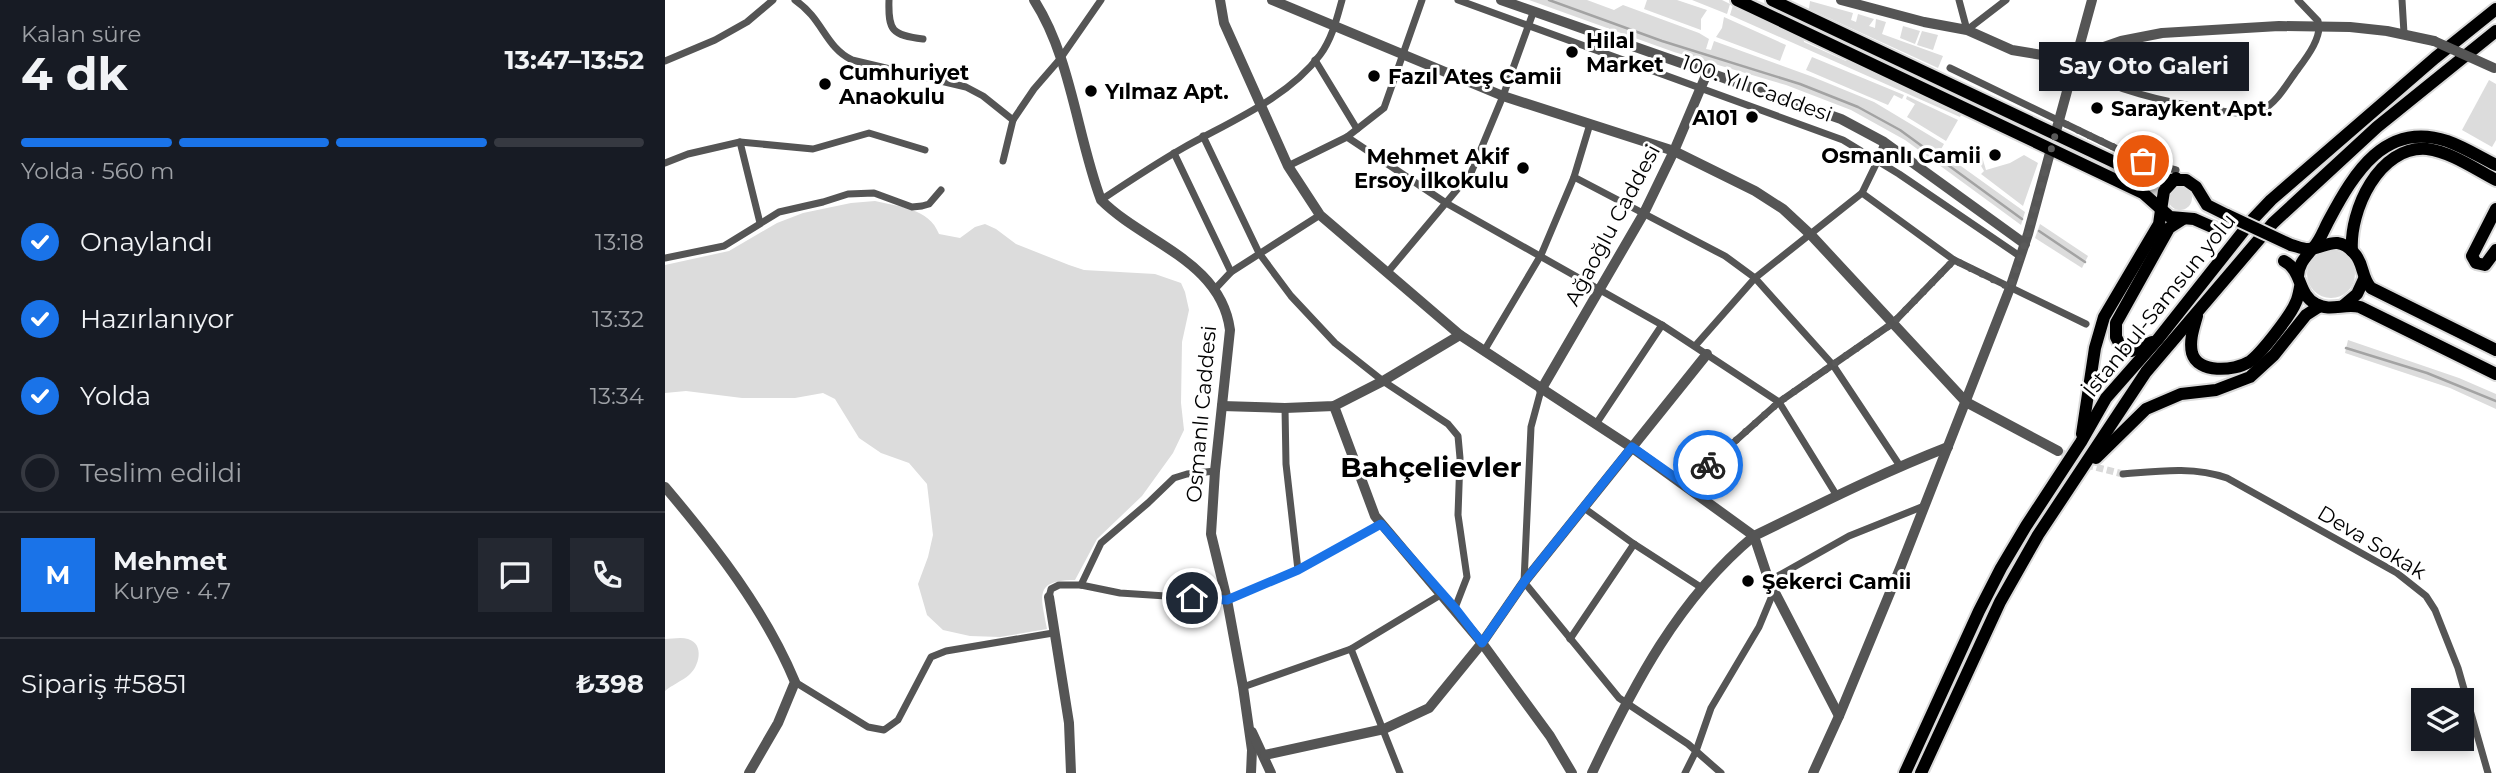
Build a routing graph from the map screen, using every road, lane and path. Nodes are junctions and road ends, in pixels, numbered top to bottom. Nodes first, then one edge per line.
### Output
1 (773, 0) edge
2 (795, 0) edge
3 (889, 0) edge
4 (1034, 0) edge
5 (1101, 0) edge
6 (1220, 0) edge
7 (1272, 0) edge
8 (1342, 0) edge
9 (1422, 0) edge
10 (1458, 0) edge
11 (1501, 0) edge
12 (1737, 0) edge
13 (1772, 0) edge
14 (1841, 0) edge
15 (1959, 0) edge
16 (2006, 0) edge
17 (2092, 0) edge
18 (2298, 0) edge
19 (2402, 0) edge
20 (1864, 3) edge
21 (2496, 9) edge
22 (1533, 13) junction
23 (2320, 26) junction
24 (1334, 27) junction
25 (1528, 27) junction
26 (1967, 30) junction
27 (2496, 31) edge
28 (2404, 33) junction
29 (923, 39) dead end
30 (1404, 55) junction
31 (2078, 56) junction
32 (1060, 60) junction
33 (1315, 60) junction
34 (665, 61) edge
35 (2075, 67) junction
36 (1950, 68) dead end
37 (2495, 68) edge
38 (1707, 73) junction
39 (1700, 89) junction
40 (1998, 91) junction
41 (1503, 96) junction
42 (1991, 103) junction
43 (1260, 105) junction
44 (1013, 120) junction
45 (2059, 121) junction
46 (1590, 124) junction
47 (1357, 129) junction
48 (2055, 135) junction
49 (1203, 136) junction
50 (1347, 138) junction
51 (740, 142) junction
52 (1884, 142) junction
53 (2051, 149) junction
54 (925, 150) dead end
55 (1674, 150) junction
56 (1174, 153) junction
57 (1878, 160) junction
58 (1003, 161) dead end
59 (665, 163) edge
60 (2496, 165) edge
61 (1288, 166) junction
62 (2176, 174) junction
63 (1574, 177) junction
64 (2496, 180) edge
65 (941, 190) dead end
66 (2199, 192) junction
67 (1862, 193) junction
68 (1101, 200) junction
69 (1446, 203) junction
70 (2496, 209) edge
71 (2161, 210) junction
72 (1644, 213) junction
73 (1320, 215) junction
74 (2183, 219) junction
75 (760, 223) junction
76 (2220, 230) dead end
77 (1811, 235) junction
78 (2027, 239) junction
79 (2313, 248) junction
80 (2496, 250) edge
81 (2352, 251) junction
82 (1259, 253) junction
83 (1541, 254) junction
84 (2021, 257) junction
85 (665, 258) edge
86 (1954, 260) junction
87 (2284, 261) dead end
88 (1231, 272) junction
89 (1387, 273) junction
90 (1755, 278) junction
91 (2364, 279) junction
92 (2299, 281) junction
93 (2010, 288) junction
94 (1215, 289) junction
95 (1601, 290) junction
96 (2344, 305) junction
97 (2320, 306) junction
98 (2199, 310) junction
99 (1893, 323) junction
100 (2085, 324) dead end
101 (1662, 325) junction
102 (1460, 335) junction
103 (2158, 340) junction
104 (1695, 346) junction
105 (2496, 350) edge
106 (1484, 351) junction
107 (1707, 354) junction
108 (1833, 366) junction
109 (2496, 374) edge
110 (1383, 381) junction
111 (1541, 390) junction
112 (1779, 402) junction
113 (1966, 402) junction
114 (1222, 406) junction
115 (1334, 406) junction
116 (1285, 408) junction
117 (1596, 424) junction
118 (2081, 442) junction
119 (1632, 447) junction
120 (1948, 447) junction
121 (2058, 451) tunnel mouth
122 (1900, 466) junction
123 (1215, 471) junction
124 (2123, 474) tunnel mouth
125 (2076, 478) junction
126 (1686, 485) junction
127 (665, 487) edge
128 (1837, 496) junction
129 (1924, 506) junction
130 (1584, 508) junction
131 (1381, 524) junction
132 (1754, 536) junction
133 (1634, 544) junction
134 (1298, 570) junction
135 (1524, 582) junction
136 (1081, 585) junction
137 (1772, 586) junction
138 (1702, 588) junction
139 (1442, 594) junction
140 (1049, 597) joint
141 (1227, 600) junction
142 (1455, 608) junction
143 (1053, 633) junction
144 (1570, 639) junction
145 (1482, 643) junction
146 (1351, 649) junction
147 (795, 682) junction
148 (1243, 687) junction
149 (1625, 703) junction
150 (1839, 716) junction
151 (1249, 725) junction
152 (1384, 729) junction
153 (1696, 751) junction
154 (1265, 755) junction
155 (749, 773) edge
156 (1071, 773) edge
157 (1251, 773) edge
158 (1271, 773) edge
159 (1400, 773) edge
160 (1572, 773) edge
161 (1592, 773) edge
162 (1685, 773) edge
163 (1721, 773) edge
164 (1813, 773) edge
165 (1905, 773) edge
166 (1921, 773) edge
167 (2489, 773) edge

1 - 34 street
2 - 44 street
3 - 29 street
4 - 32 street
5 - 32 street
6 - 43 street
7 - 24 street
8 - 24 street
9 - 30 street
10 - 25 street, 100. Yıl Caddesi
11 - 22 street, 100. Yıl Caddesi
12 - 53 main road
13 - 42 main road
14 - 20 street
15 - 26 street
16 - 26 street
17 - 31 street
18 - 23 street
19 - 28 street
20 - 26 street
21 - 103 main road, İstanbul-Samsun yolu
22 - 25 street
22 - 38 street, 100. Yıl Caddesi
23 - 28 street
23 - 31 street
23 - 35 street
24 - 30 street
24 - 33 street
25 - 39 street, 100. Yıl Caddesi
25 - 41 street
26 - 31 street
27 - 98 main road, İstanbul-Samsun yolu
28 - 37 street, bridge
30 - 41 street
30 - 47 street
31 - 35 street
32 - 44 street
32 - 68 street
33 - 43 street
33 - 47 street
35 - 45 street
36 - 40 street
38 - 39 street, Ağaoğlu Caddesi
38 - 52 street, 100. Yıl Caddesi
39 - 55 street, Ağaoğlu Caddesi
39 - 57 street, 100. Yıl Caddesi
40 - 42 street
40 - 45 street
41 - 46 street
41 - 69 street
42 - 48 main road
43 - 49 street
43 - 61 street
44 - 58 street
45 - 48 street
45 - 62 street
46 - 55 street
46 - 63 street
47 - 50 street
48 - 53 main road
48 - 62 main road
49 - 56 street
49 - 82 street
50 - 61 street
50 - 69 street
51 - 54 street
51 - 59 street
51 - 75 street
52 - 57 street
52 - 78 street, 100. Yıl Caddesi
53 - 71 main road
53 - 78 street
55 - 72 street, Ağaoğlu Caddesi
55 - 77 street
56 - 68 street
56 - 88 street
57 - 67 street
57 - 84 street, 100. Yıl Caddesi
60 - 79 main road
61 - 73 street
62 - 66 main road
62 - 71 main road
63 - 72 street
63 - 83 street
64 - 81 main road
65 - 75 street
66 - 74 main road
66 - 79 main road, bridge
67 - 77 street
67 - 86 street
68 - 94 street, Osmanlı Caddesi
69 - 83 street
69 - 89 street
70 - 80 main road
71 - 74 main road
71 - 118 main road
72 - 90 street
72 - 95 street, Ağaoğlu Caddesi
73 - 82 street
73 - 89 street
74 - 76 main road
74 - 103 main road
75 - 85 street
77 - 90 street
77 - 99 street
78 - 84 street
79 - 81 main road
79 - 92 main road
81 - 91 main road
82 - 88 street
82 - 110 street
83 - 95 street
83 - 106 street
84 - 93 street
86 - 93 street
86 - 99 street
87 - 92 main road
88 - 94 street
89 - 102 street
90 - 104 street
90 - 108 street
91 - 96 main road
91 - 105 main road
92 - 97 main road
92 - 98 main road
93 - 100 street
93 - 113 street
94 - 114 street, Osmanlı Caddesi
95 - 101 street
95 - 111 street, Ağaoğlu Caddesi
96 - 97 main road
96 - 109 main road
97 - 125 main road
98 - 125 main road, İstanbul-Samsun yolu
99 - 108 street
99 - 113 street
101 - 104 street
101 - 117 street
102 - 106 street
102 - 110 street
103 - 118 main road, İstanbul-Samsun yolu
104 - 107 street
106 - 111 street
107 - 112 street
107 - 119 street
108 - 112 street
108 - 122 street
110 - 115 street
110 - 142 street
111 - 117 street
111 - 135 street
112 - 126 street
112 - 128 street
113 - 120 street
113 - 121 street
114 - 116 street
114 - 123 street, Osmanlı Caddesi
115 - 116 street
115 - 131 street
116 - 134 street
117 - 119 street
118 - 165 main road, İstanbul-Samsun yolu
119 - 126 street
119 - 130 street
120 - 122 street
120 - 129 street
122 - 128 street
123 - 136 street
123 - 141 street, Osmanlı Caddesi
124 - 167 street, Deva Sokak
125 - 166 main road, İstanbul-Samsun yolu
126 - 132 street
127 - 147 street
128 - 132 street
129 - 137 street
129 - 150 street
130 - 133 street
130 - 135 street
131 - 134 street
131 - 139 street
132 - 137 street
132 - 138 street
133 - 138 street
133 - 144 street
134 - 141 street
135 - 144 street
135 - 145 street
136 - 140 street
136 - 141 street
137 - 150 street
137 - 153 street
138 - 149 street
139 - 142 street
139 - 146 street
140 - 143 street
141 - 148 street, Osmanlı Caddesi
142 - 145 street
143 - 147 street
143 - 156 street
144 - 149 street
145 - 152 street
145 - 160 street
146 - 148 street
146 - 152 street
147 - 155 street
148 - 151 street, Osmanlı Caddesi
149 - 153 street
149 - 161 street
150 - 164 street
151 - 154 street
151 - 157 street, Osmanlı Caddesi
152 - 154 street
152 - 159 street
153 - 162 street
153 - 163 street
154 - 158 street

